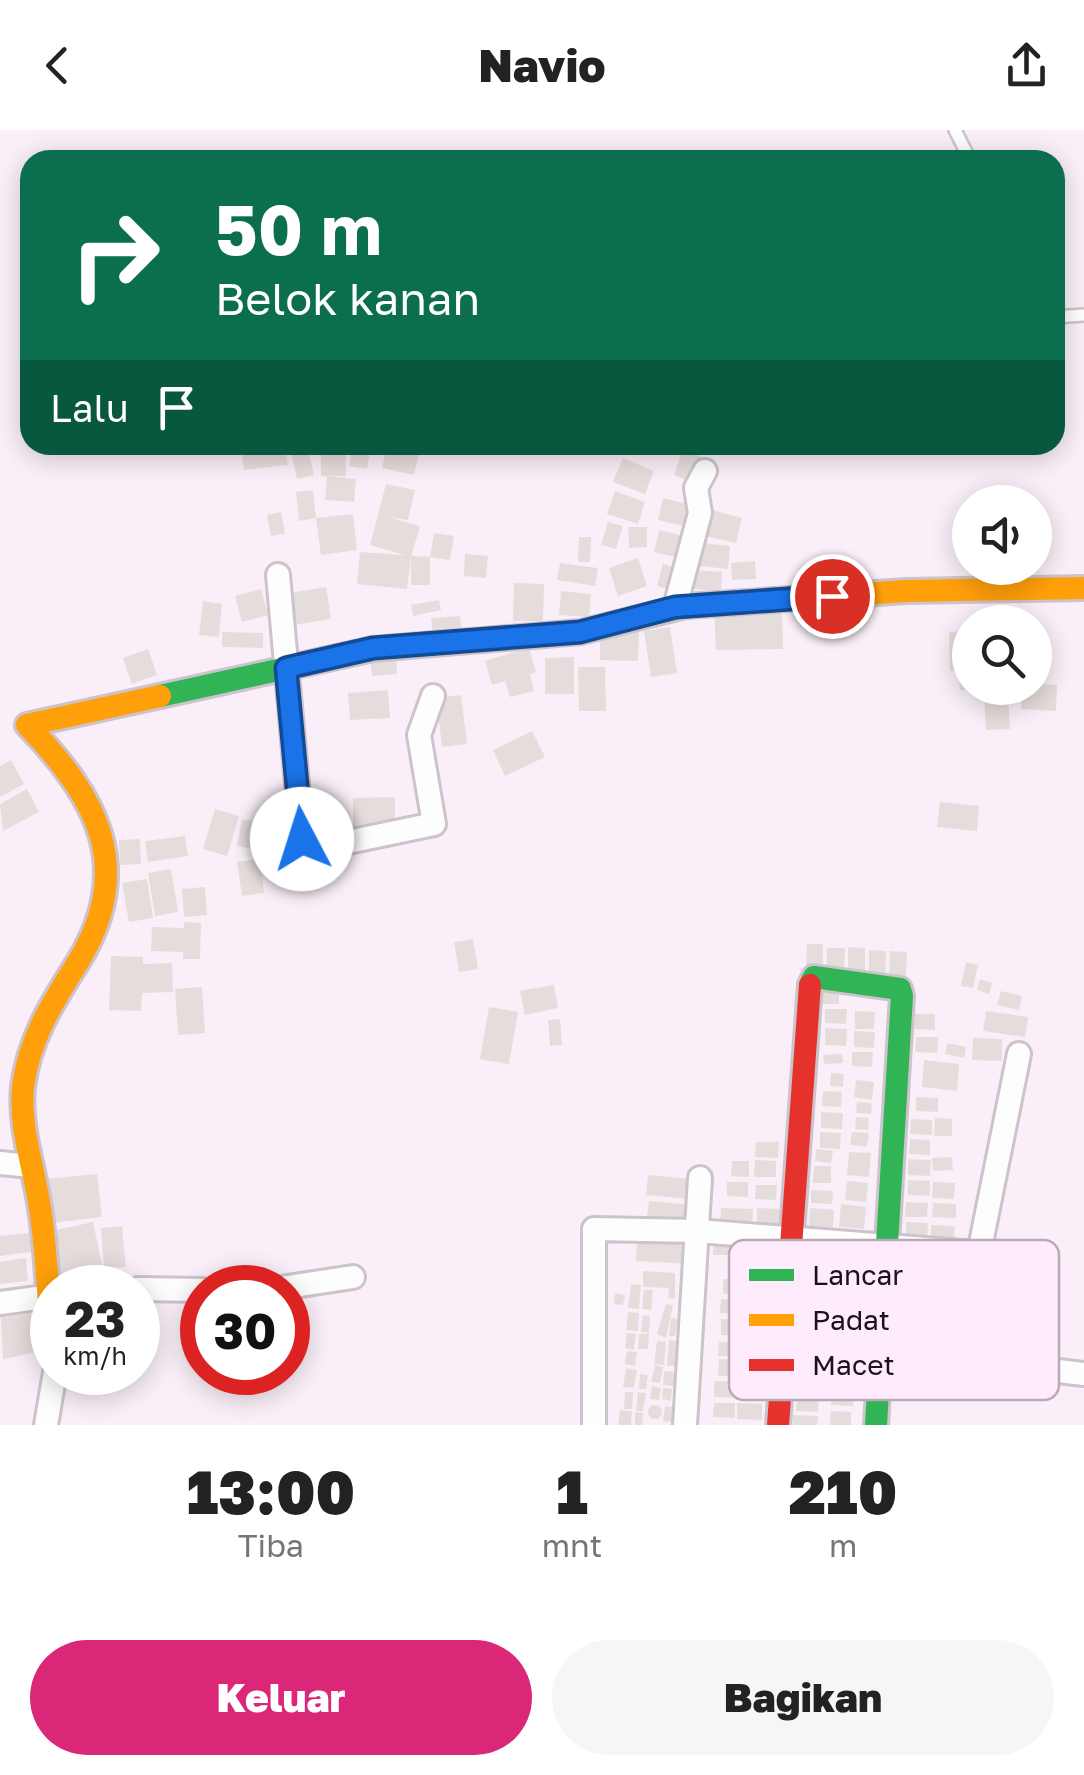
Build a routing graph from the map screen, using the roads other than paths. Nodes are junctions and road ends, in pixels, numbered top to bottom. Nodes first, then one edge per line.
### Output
1 (706, 471) dead end
2 (278, 575) dead end
3 (1084, 588) edge
4 (675, 607) junction
5 (286, 668) junction
6 (433, 696) dead end
7 (1019, 1054) dead end
8 (0, 1163) edge
9 (32, 1166) junction
10 (700, 1178) dead end
11 (697, 1232) junction
12 (788, 1239) junction
13 (797, 1240) edge
14 (886, 1240) edge
15 (982, 1240) edge
16 (46, 1265) edge
17 (353, 1277) dead end
18 (310, 1284) edge
19 (30, 1299) edge
20 (0, 1303) edge
21 (1059, 1371) edge
22 (1084, 1374) edge
23 (51, 1395) edge
24 (779, 1400) edge
25 (877, 1400) edge
26 (46, 1425) edge
27 (594, 1425) edge
28 (685, 1425) edge
29 (778, 1425) edge
30 (876, 1425) edge

1 - 4 street
2 - 5 street
3 - 4 street
4 - 5 street
5 - 6 street
5 - 9 street
7 - 15 street
8 - 9 street
9 - 16 street
10 - 11 street
11 - 12 street
11 - 27 street
11 - 28 street
12 - 13 street
12 - 14 street
17 - 18 street
19 - 20 street
21 - 22 street
23 - 26 street
24 - 29 street
25 - 30 street

